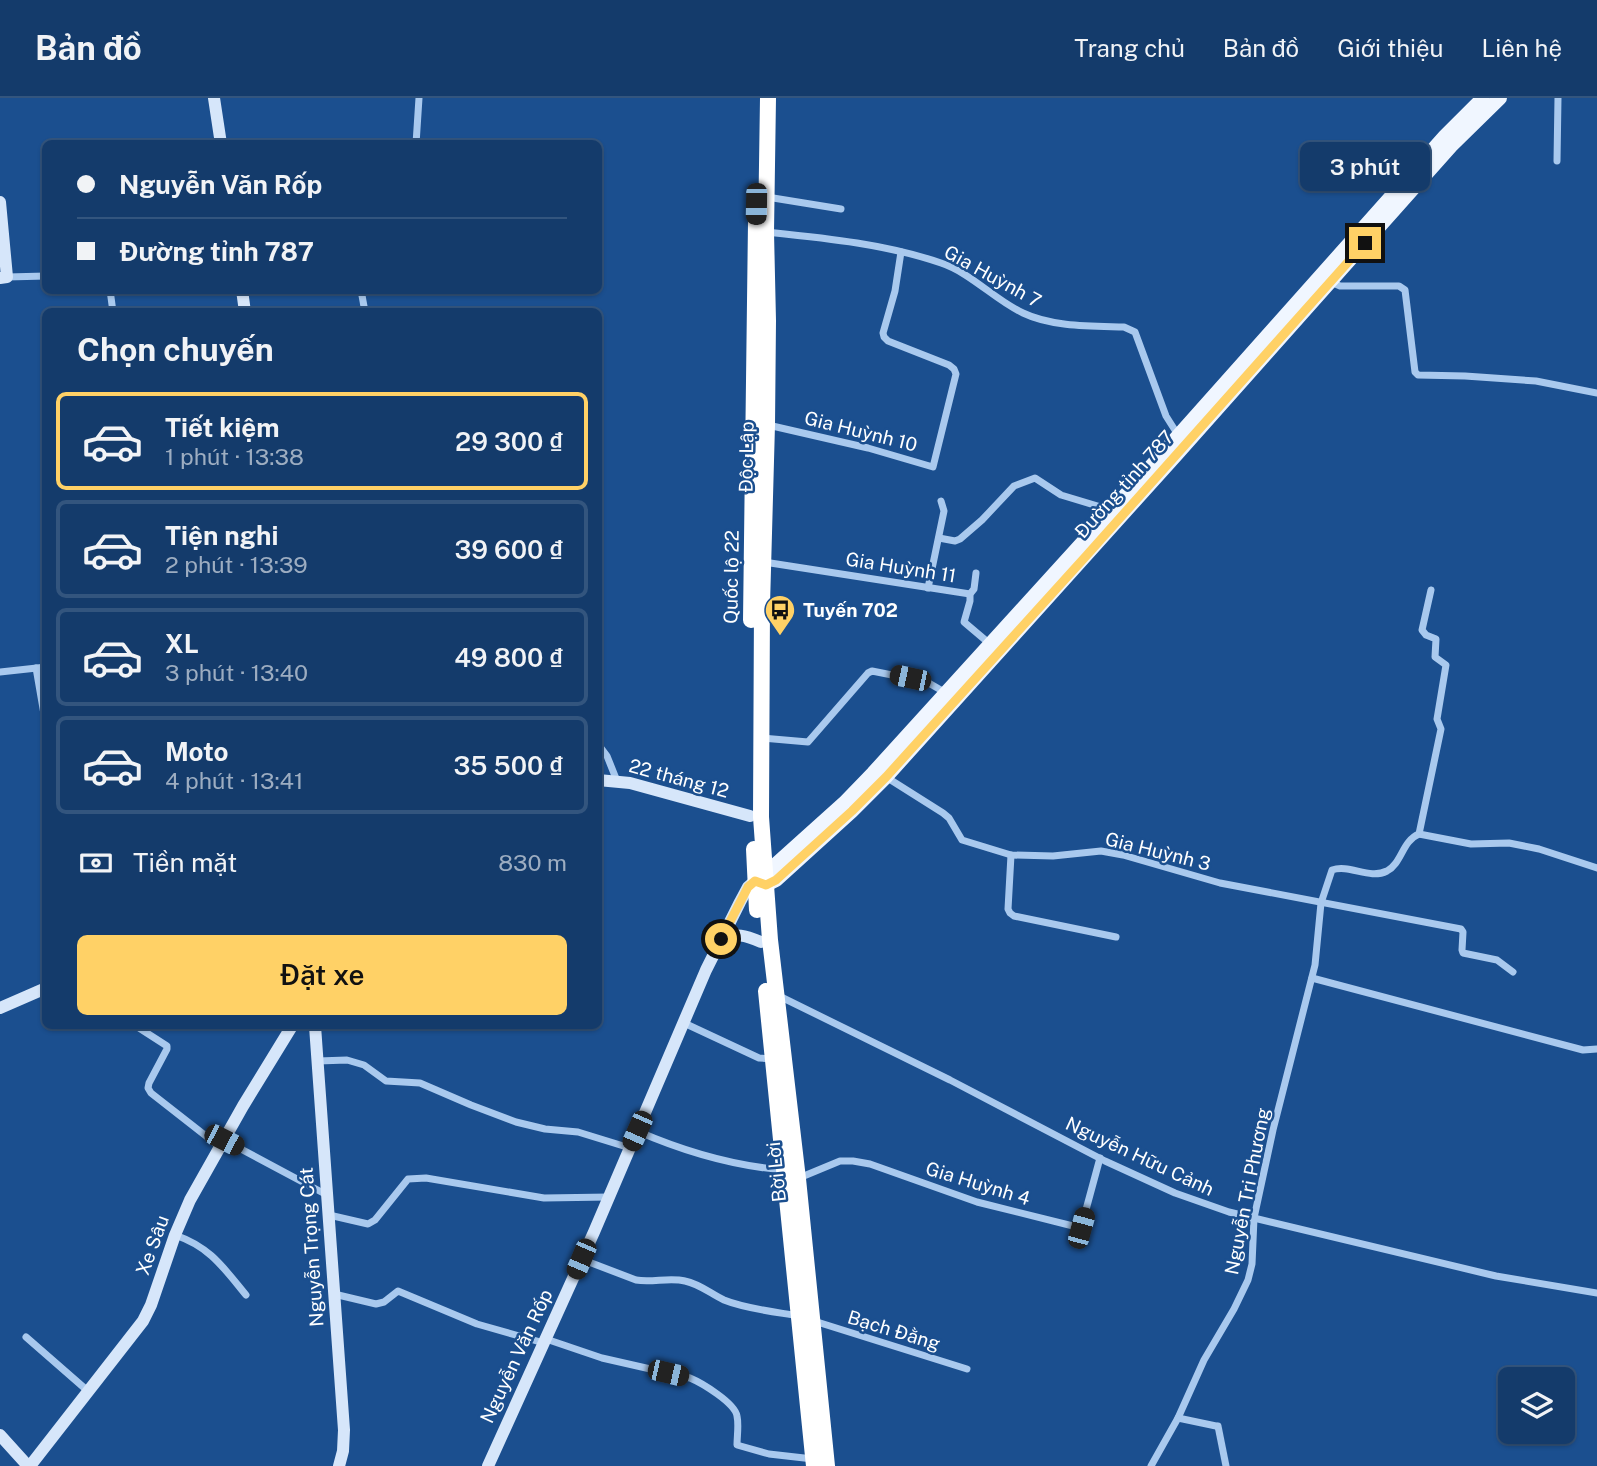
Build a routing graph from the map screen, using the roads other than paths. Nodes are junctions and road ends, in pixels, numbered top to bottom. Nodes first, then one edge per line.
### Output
1 (214, 98) edge
2 (419, 98) edge
3 (758, 98) edge
4 (768, 98) edge
5 (1483, 98) edge
6 (1500, 98) edge
7 (1558, 98) edge
8 (220, 140) edge
9 (416, 140) edge
10 (1557, 160) dead end
11 (766, 197) junction
12 (0, 202) edge
13 (841, 209) dead end
14 (761, 231) junction
15 (901, 252) junction
16 (42, 276) edge
17 (4, 278) edge
18 (1330, 282) junction
19 (1597, 393) edge
20 (767, 425) junction
21 (1178, 435) junction
22 (941, 501) dead end
23 (1112, 510) junction
24 (939, 538) junction
25 (764, 562) junction
26 (976, 573) dead end
27 (928, 588) junction
28 (1431, 590) dead end
29 (970, 594) junction
30 (990, 645) junction
31 (42, 667) edge
32 (36, 668) junction
33 (0, 672) edge
34 (946, 693) junction
35 (42, 703) edge
36 (760, 738) junction
37 (602, 749) edge
38 (886, 777) junction
39 (602, 780) edge
40 (617, 781) junction
41 (755, 817) junction
42 (1419, 834) junction
43 (1011, 855) junction
44 (1597, 868) edge
45 (762, 880) junction
46 (1321, 903) junction
47 (1116, 937) dead end
48 (721, 939) junction
49 (761, 942) junction
50 (1513, 972) dead end
51 (1312, 978) junction
52 (42, 990) edge
53 (777, 995) junction
54 (0, 1008) edge
55 (684, 1023) junction
56 (141, 1029) edge
57 (290, 1029) edge
58 (315, 1029) edge
59 (1597, 1049) edge
60 (773, 1059) junction
61 (318, 1061) junction
62 (637, 1131) junction
63 (222, 1143) junction
64 (630, 1148) junction
65 (1100, 1158) junction
66 (791, 1174) junction
67 (327, 1195) junction
68 (609, 1197) junction
69 (329, 1215) junction
70 (1254, 1218) junction
71 (175, 1235) junction
72 (581, 1259) junction
73 (1597, 1293) edge
74 (334, 1294) junction
75 (246, 1295) dead end
76 (806, 1318) junction
77 (26, 1338) dead end
78 (545, 1341) junction
79 (967, 1369) dead end
80 (89, 1392) junction
81 (1178, 1418) junction
82 (0, 1435) edge
83 (818, 1464) edge
84 (29, 1466) edge
85 (339, 1466) edge
86 (488, 1466) edge
87 (1151, 1466) edge
88 (1226, 1466) edge

1 - 8 street
2 - 9 street
3 - 14 highway, Độc Lập
4 - 11 highway, Độc Lập
5 - 21 main road, Đường tỉnh 787
6 - 18 main road, Đường tỉnh 787
7 - 10 street
11 - 13 street
11 - 14 highway, Độc Lập
12 - 17 street
14 - 15 street, Gia Huỳnh 7
14 - 20 highway, Độc Lập
14 - 41 highway, Quốc lộ 22
15 - 20 street, Gia Huỳnh 10
15 - 21 street, Gia Huỳnh 7
16 - 17 street
18 - 19 street
18 - 38 main road, Đường tỉnh 787
20 - 25 highway, Độc Lập
21 - 23 main road, Đường tỉnh 787
22 - 24 street
23 - 24 street
23 - 30 main road, Đường tỉnh 787
24 - 27 street
25 - 27 street, Gia Huỳnh 11
25 - 36 highway, Độc Lập
26 - 29 street
27 - 29 street, Gia Huỳnh 11
28 - 42 street
29 - 30 street, Gia Huỳnh 11
30 - 34 main road, Đường tỉnh 787
31 - 32 street
32 - 33 street
32 - 35 street
34 - 36 street
34 - 45 main road, Đường tỉnh 787
36 - 41 highway, Độc Lập
37 - 40 street
38 - 43 street, Gia Huỳnh 3
38 - 45 main road, Đường tỉnh 787
39 - 40 street, 22 tháng 12
40 - 41 street, 22 tháng 12
41 - 45 highway, Quốc lộ 22
42 - 44 street
42 - 46 street, Nguyễn Tri Phương
43 - 46 street, Gia Huỳnh 3
43 - 47 street
45 - 48 street, Nguyễn Văn Rốp
45 - 49 highway, Bời Lời
45 - 53 highway, Bời Lời
46 - 50 street, Gia Huỳnh 3
46 - 51 street, Nguyễn Tri Phương
48 - 49 street
48 - 55 street, Nguyễn Văn Rốp
49 - 60 highway, Bời Lời
51 - 59 street
51 - 70 street, Nguyễn Tri Phương
52 - 54 street
53 - 65 street, Nguyễn Hữu Cảnh
53 - 66 highway, Bời Lời
55 - 60 street
55 - 62 street, Nguyễn Văn Rốp
56 - 63 street
57 - 63 street, Xe Sâu
58 - 61 street, Nguyễn Trọng Cát
60 - 66 highway, Bời Lời
61 - 64 street
61 - 67 street, Nguyễn Trọng Cát
62 - 64 street, Nguyễn Văn Rốp
62 - 66 street
63 - 67 street
63 - 71 street, Xe Sâu
64 - 68 street, Nguyễn Văn Rốp
65 - 66 street, Gia Huỳnh 4
65 - 70 street, Nguyễn Hữu Cảnh
66 - 76 highway, Bời Lời
67 - 69 street, Nguyễn Trọng Cát
68 - 69 street
68 - 72 street, Nguyễn Văn Rốp
69 - 74 street, Nguyễn Trọng Cát
70 - 73 street, Nguyễn Hữu Cảnh
70 - 81 street, Nguyễn Tri Phương
71 - 75 street
71 - 80 street, Xe Sâu
72 - 76 street, Bạch Đằng
72 - 78 street, Nguyễn Văn Rốp
74 - 78 street
74 - 85 street, Nguyễn Trọng Cát
76 - 79 street, Bạch Đằng
76 - 83 highway, Bời Lời
77 - 80 street
78 - 83 street
78 - 86 street, Nguyễn Văn Rốp
80 - 84 street, Xe Sâu
81 - 87 street, Nguyễn Tri Phương
81 - 88 street
82 - 84 street

